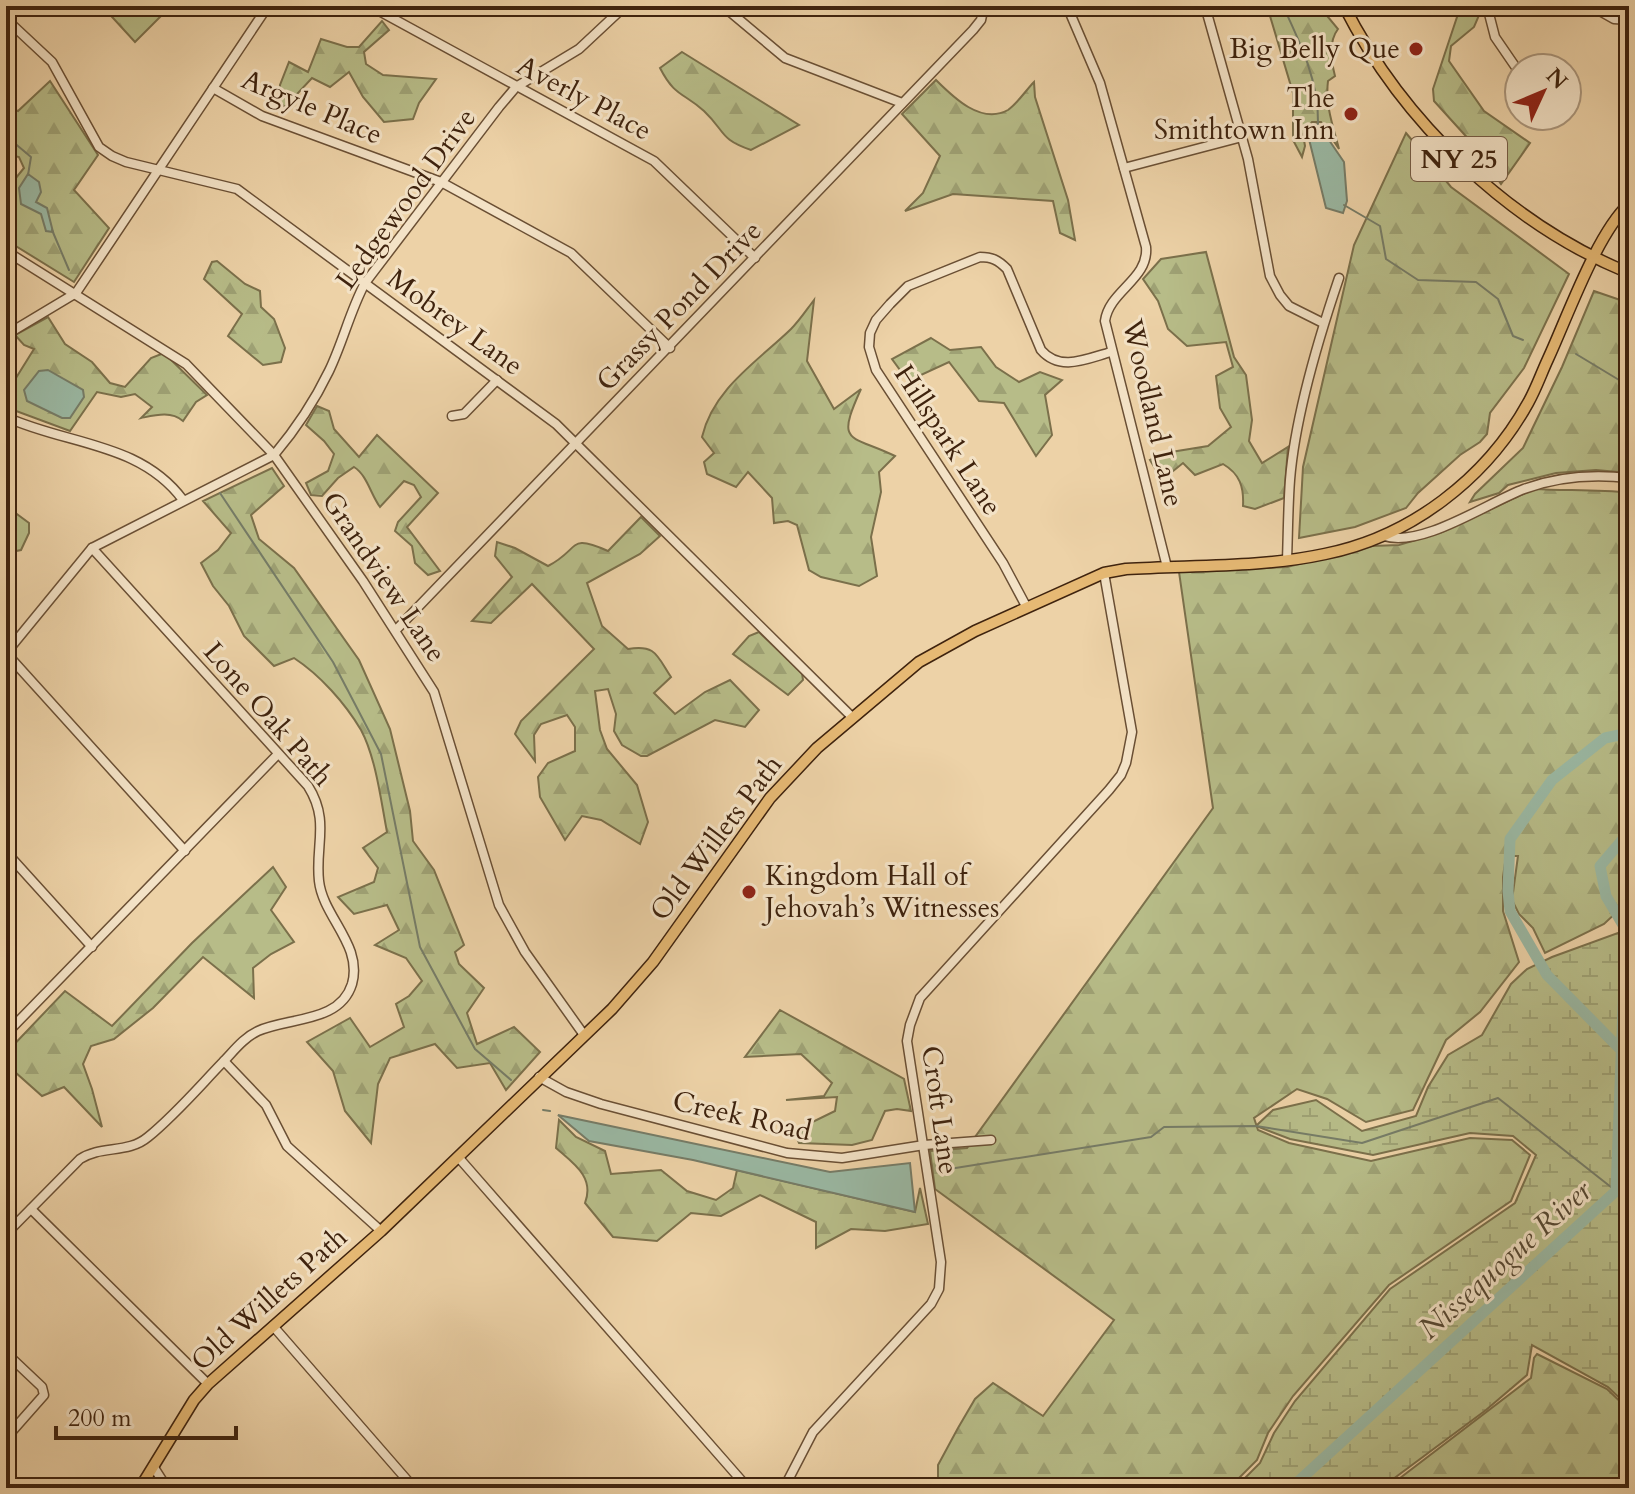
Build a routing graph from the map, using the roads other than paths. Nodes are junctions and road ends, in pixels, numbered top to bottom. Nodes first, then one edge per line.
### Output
1 (268, 6) edge
2 (370, 6) edge
3 (625, 6) edge
4 (723, 6) edge
5 (984, 6) edge
6 (1067, 6) edge
7 (1205, 6) edge
8 (1344, 6) edge
9 (1487, 6) edge
10 (1591, 6) edge
11 (6, 19) edge
12 (1629, 20) edge
13 (1504, 52) edge
14 (516, 87) junction
15 (213, 88) junction
16 (902, 103) junction
17 (1242, 137) junction
18 (1124, 168) junction
19 (158, 170) junction
20 (441, 182) junction
21 (1629, 204) edge
22 (6, 251) edge
23 (755, 258) junction
24 (1594, 258) junction
25 (1629, 273) edge
26 (1339, 278) dead end
27 (365, 283) junction
28 (76, 293) junction
29 (1323, 323) junction
30 (6, 335) edge
31 (670, 348) junction
32 (1111, 352) junction
33 (497, 380) junction
34 (452, 416) dead end
35 (7, 419) edge
36 (577, 444) junction
37 (274, 455) junction
38 (1629, 478) edge
39 (183, 500) junction
40 (1384, 536) junction
41 (92, 548) junction
42 (1287, 560) junction
43 (1167, 567) junction
44 (1104, 573) junction
45 (1026, 606) junction
46 (396, 630) junction
47 (6, 653) edge
48 (852, 717) junction
49 (278, 754) junction
50 (185, 851) junction
51 (6, 852) edge
52 (92, 947) junction
53 (6, 1034) edge
54 (584, 1035) junction
55 (224, 1061) junction
56 (539, 1077) junction
57 (991, 1140) dead end
58 (924, 1145) junction
59 (459, 1158) junction
60 (31, 1209) junction
61 (381, 1231) junction
62 (6, 1234) edge
63 (273, 1326) junction
64 (6, 1353) edge
65 (208, 1384) junction
66 (6, 1438) edge
67 (153, 1466) junction
68 (140, 1488) edge
69 (167, 1488) edge
70 (414, 1488) edge
71 (748, 1488) edge
72 (784, 1488) edge

1 - 15 street
2 - 14 street, Averly Place
3 - 14 street, Ledgewood Drive
4 - 16 street
5 - 16 street, Grassy Pond Drive
6 - 18 street, Woodland Lane
7 - 17 street
8 - 24 main road, NY 25
9 - 13 street
10 - 12 street
11 - 19 street, Mobrey Lane
14 - 20 street, Ledgewood Drive
14 - 23 street, Averly Place
15 - 19 street
15 - 20 street, Argyle Place
16 - 23 street, Grassy Pond Drive
17 - 18 street
17 - 29 street
18 - 32 street, Woodland Lane
19 - 27 street, Mobrey Lane
19 - 28 street
20 - 27 street, Ledgewood Drive
20 - 31 street, Argyle Place
21 - 24 main road, Old Willets Path
22 - 28 street, Grandview Lane
23 - 31 street, Grassy Pond Drive
24 - 25 main road, NY 25
24 - 40 main road, Old Willets Path
26 - 29 street
27 - 33 street, Mobrey Lane
27 - 37 street, Ledgewood Drive
28 - 30 street
28 - 37 street, Grandview Lane
29 - 42 street
31 - 36 street, Grassy Pond Drive
32 - 43 street, Woodland Lane
32 - 45 street, Hillspark Lane
33 - 34 street
33 - 36 street, Mobrey Lane
35 - 39 street
36 - 46 street, Grassy Pond Drive
36 - 48 street, Mobrey Lane
37 - 39 street, Ledgewood Drive
37 - 46 street, Grandview Lane
38 - 40 street
39 - 41 street, Ledgewood Drive
40 - 42 main road, Old Willets Path
41 - 47 street, Ledgewood Drive
41 - 49 street, Lone Oak Path
42 - 43 main road, Old Willets Path
43 - 44 main road, Old Willets Path
44 - 45 main road, Old Willets Path
44 - 58 street, Croft Lane
45 - 48 main road, Old Willets Path
46 - 54 street, Grandview Lane
47 - 50 street
48 - 54 main road, Old Willets Path
49 - 50 street
49 - 55 street, Lone Oak Path
50 - 52 street
51 - 52 street
52 - 53 street
54 - 56 main road, Old Willets Path
55 - 60 street
55 - 61 street
56 - 58 street, Creek Road
56 - 59 main road, Old Willets Path
57 - 58 street, Creek Road
58 - 72 street, Croft Lane
59 - 61 main road, Old Willets Path
59 - 71 street
60 - 62 street
60 - 65 street
61 - 63 main road, Old Willets Path
63 - 65 main road, Old Willets Path
63 - 70 street
64 - 66 street
65 - 67 main road, Old Willets Path
67 - 68 main road, Old Willets Path
67 - 69 street

